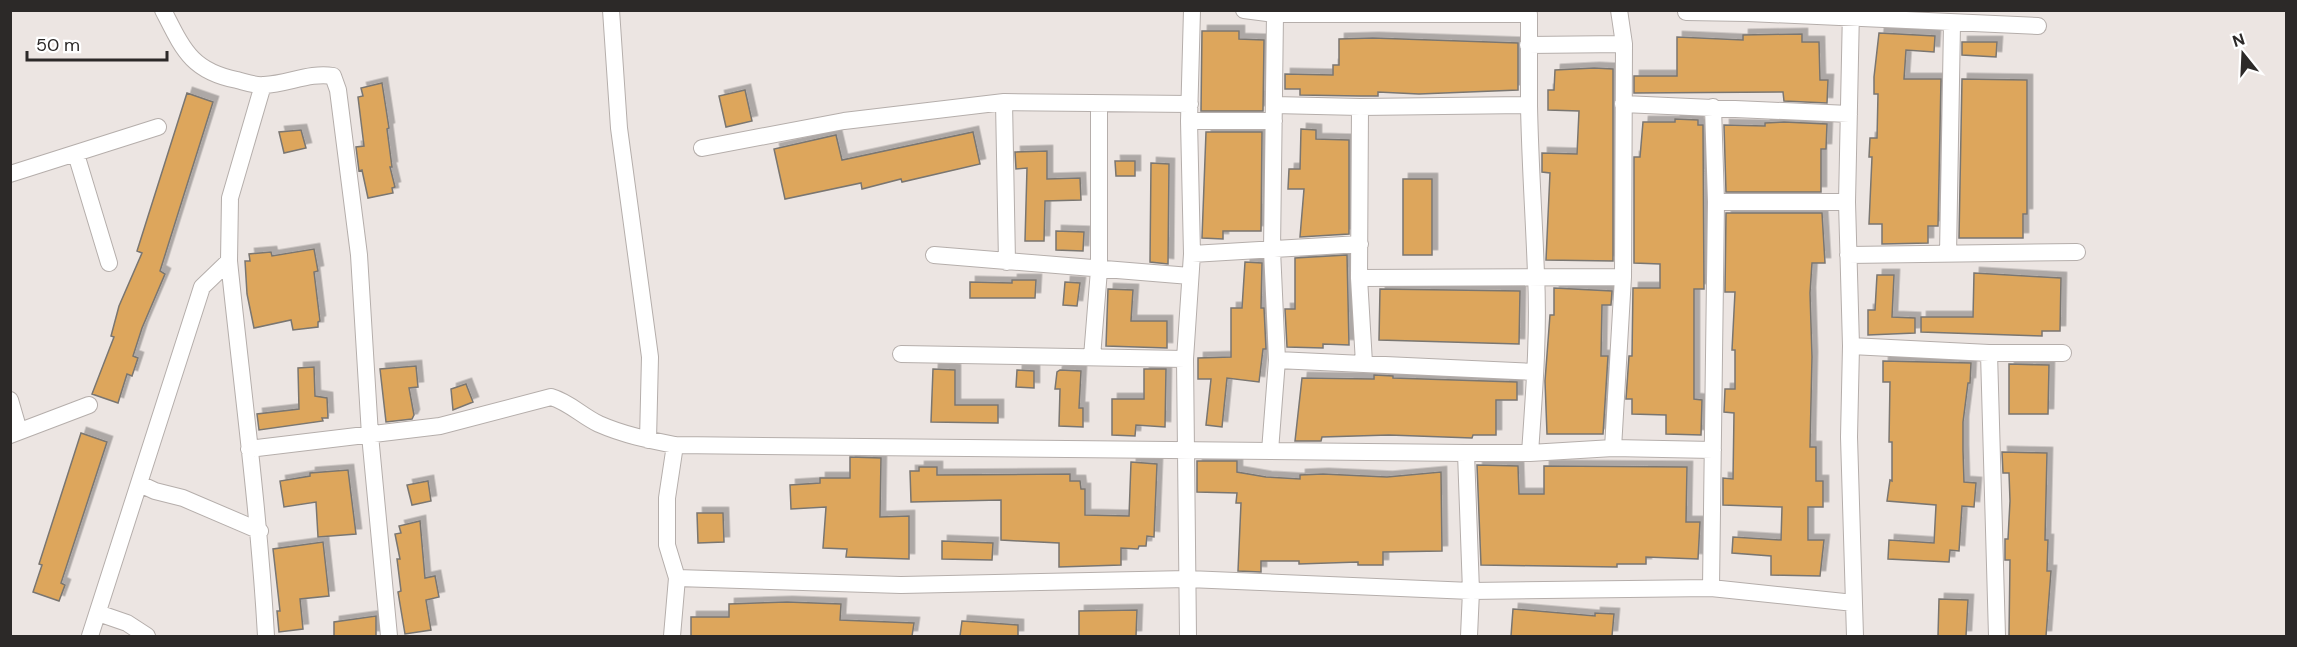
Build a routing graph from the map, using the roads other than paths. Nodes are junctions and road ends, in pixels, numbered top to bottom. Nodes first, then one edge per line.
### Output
1 (163, 10) edge
2 (611, 10) edge
3 (1192, 10) edge
4 (1244, 10) edge
5 (1619, 10) edge
6 (1686, 12) dead end
7 (1748, 12) edge
8 (1425, 13) edge
9 (1275, 14) junction
10 (1852, 14) edge
11 (1952, 24) junction
12 (2038, 26) dead end
13 (1624, 44) junction
14 (1528, 45) junction
15 (262, 85) junction
16 (1004, 102) junction
17 (1623, 104) junction
18 (1099, 105) junction
19 (1528, 105) junction
20 (1360, 107) junction
21 (1713, 107) junction
22 (1190, 113) junction
23 (1274, 113) junction
24 (1849, 114) junction
25 (158, 127) dead end
26 (702, 148) dead end
27 (76, 154) junction
28 (10, 174) edge
29 (1716, 202) junction
30 (1847, 202) junction
31 (1360, 244) junction
32 (1272, 250) junction
33 (2077, 252) dead end
34 (1192, 254) junction
35 (1948, 254) junction
36 (934, 255) dead end
37 (1848, 255) junction
38 (229, 261) junction
39 (1007, 262) junction
40 (109, 263) dead end
41 (1099, 270) junction
42 (1190, 276) junction
43 (1536, 276) junction
44 (1623, 277) junction
45 (1359, 278) junction
46 (1851, 346) junction
47 (1989, 353) junction
48 (2063, 353) dead end
49 (901, 354) dead end
50 (1092, 357) junction
51 (1185, 359) junction
52 (1277, 360) junction
53 (1364, 363) junction
54 (1535, 372) junction
55 (10, 400) edge
56 (89, 405) dead end
57 (15, 433) edge
58 (370, 435) junction
59 (648, 440) junction
60 (675, 445) junction
61 (1613, 448) junction
62 (249, 449) junction
63 (1713, 450) junction
64 (1187, 451) junction
65 (1270, 451) junction
66 (1466, 453) junction
67 (1530, 453) junction
68 (140, 484) junction
69 (260, 531) junction
70 (677, 578) junction
71 (1188, 579) junction
72 (1711, 588) junction
73 (1470, 591) junction
74 (1854, 603) junction
75 (98, 613) junction
76 (90, 636) edge
77 (147, 636) edge
78 (266, 636) edge
79 (389, 636) edge
80 (672, 636) edge
81 (1188, 636) edge
82 (1469, 636) edge
83 (1855, 636) edge
84 (1997, 636) edge

1 - 15 street
2 - 59 street
3 - 22 street
4 - 9 street
5 - 13 street
6 - 7 street
7 - 10 street
8 - 9 street
8 - 14 street
9 - 23 street
10 - 11 street
10 - 24 street
11 - 12 street
11 - 35 street
13 - 14 street
13 - 17 street
14 - 19 street
15 - 38 street
15 - 58 street
16 - 18 street
16 - 26 street
16 - 39 street
17 - 21 street
17 - 44 street
18 - 22 street
18 - 41 street
19 - 20 street
19 - 43 street
20 - 23 street
20 - 31 street
21 - 24 street
21 - 29 street
22 - 23 street
22 - 34 street
23 - 32 street
24 - 30 street
25 - 27 street
27 - 28 street
27 - 40 street
29 - 30 street
29 - 63 street
30 - 37 street
31 - 32 street
31 - 45 street
32 - 34 street
32 - 52 street
33 - 35 street
34 - 42 street
35 - 37 street
36 - 39 street
37 - 46 street
38 - 62 street
38 - 68 street
39 - 41 street
41 - 42 street
41 - 50 street
42 - 51 street
43 - 44 street
43 - 45 street
43 - 54 street
44 - 61 street
45 - 53 street
46 - 47 street
46 - 74 street
47 - 48 street
47 - 84 street
49 - 50 street
50 - 51 street
51 - 64 street
52 - 53 street
52 - 65 street
53 - 54 street
54 - 67 street
55 - 57 street
56 - 57 street
58 - 59 street
58 - 62 street
58 - 79 street
59 - 60 street
60 - 64 street
60 - 70 street
61 - 63 street
61 - 67 street
62 - 69 street
63 - 72 street
64 - 65 street
64 - 71 street
65 - 66 street
66 - 67 street
66 - 73 street
68 - 69 street
68 - 75 street
69 - 78 street
70 - 71 street
70 - 80 street
71 - 73 street
71 - 81 street
72 - 73 street
72 - 74 street
73 - 82 street
74 - 83 street
75 - 76 street
75 - 77 street

